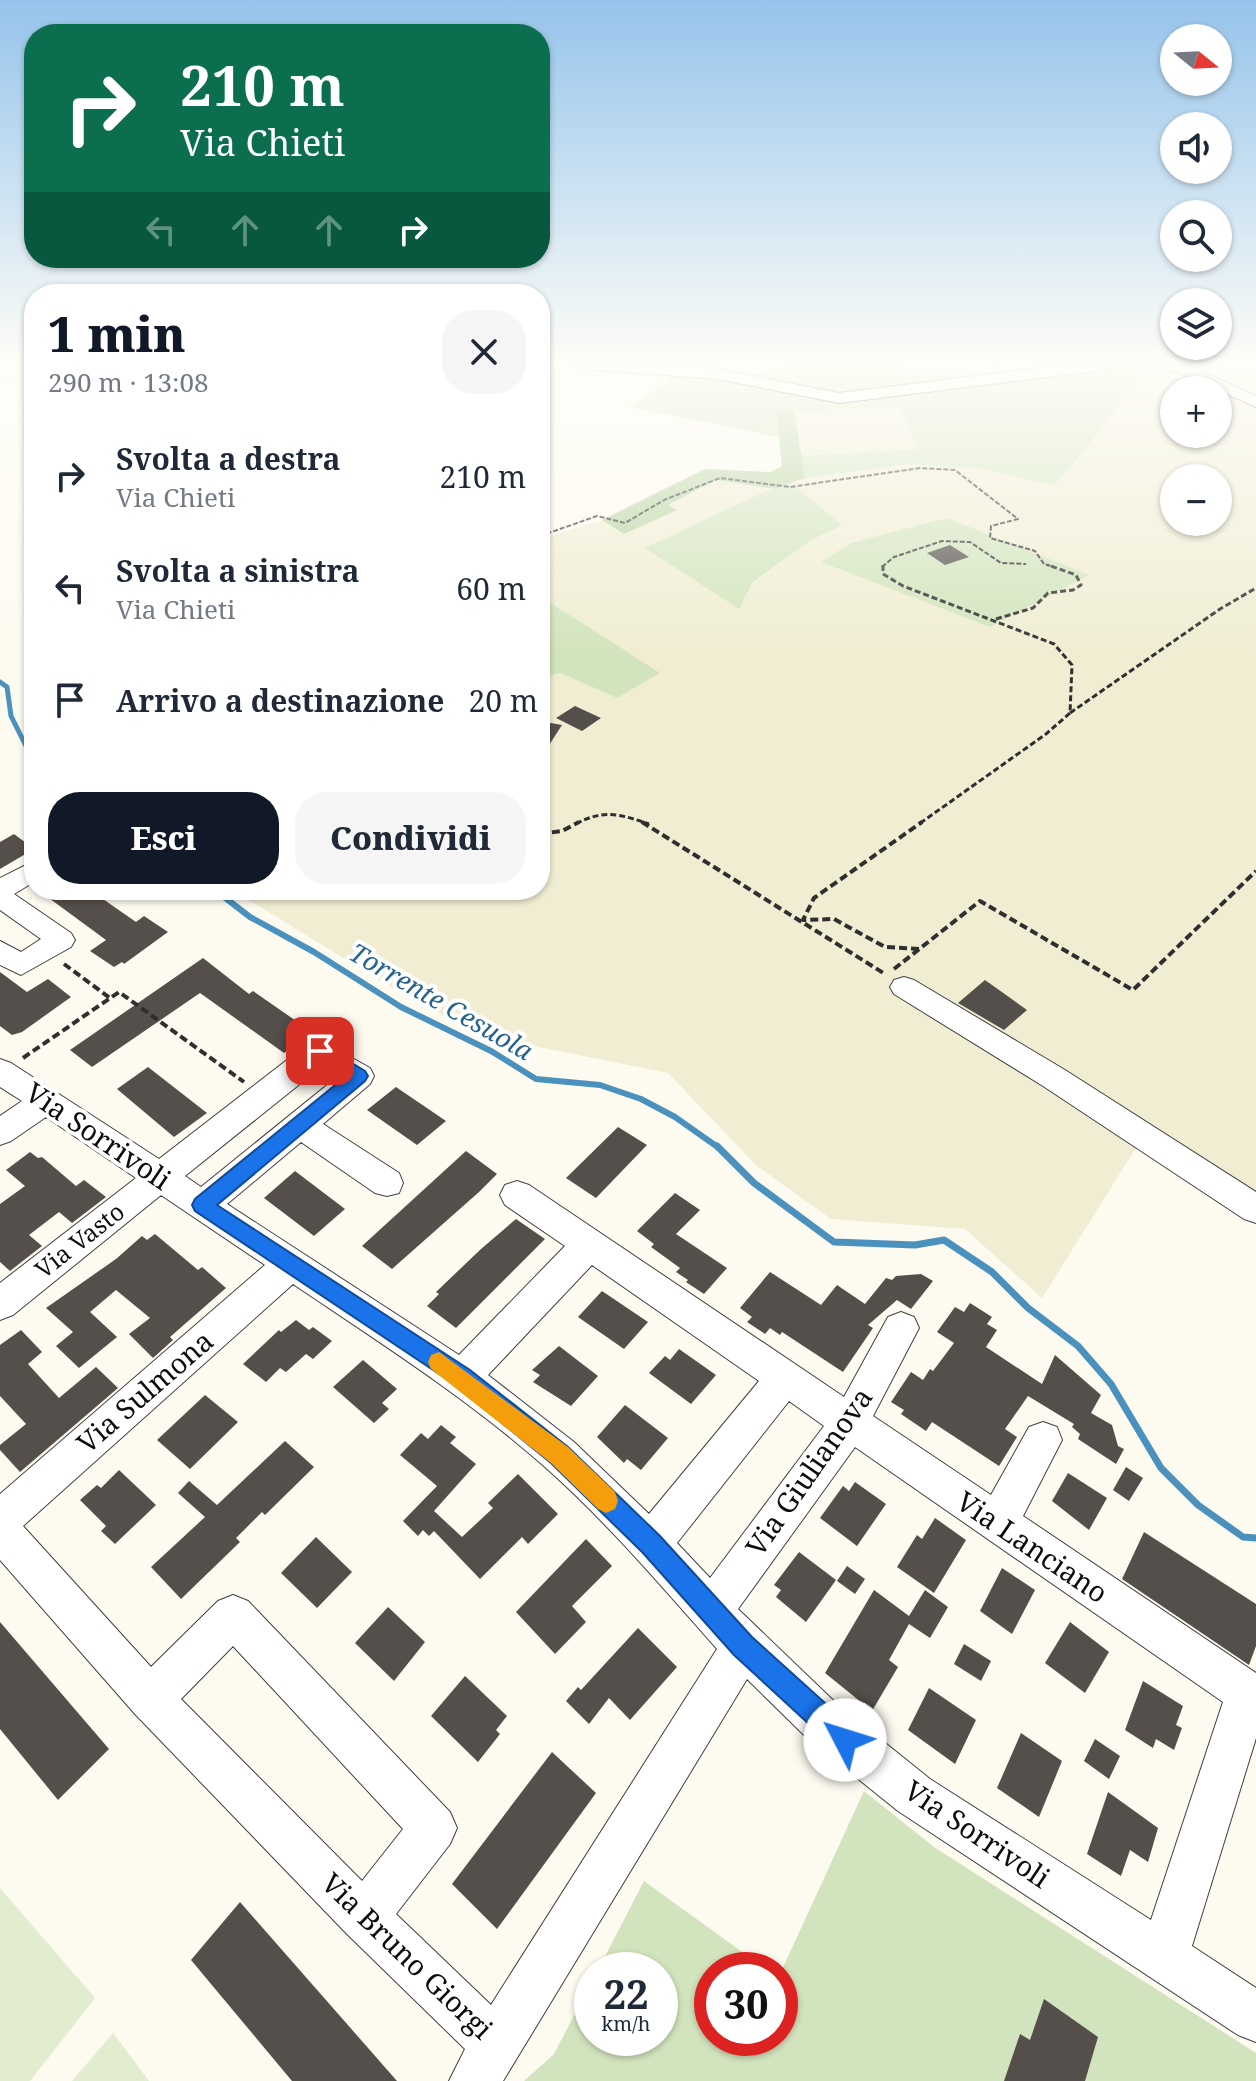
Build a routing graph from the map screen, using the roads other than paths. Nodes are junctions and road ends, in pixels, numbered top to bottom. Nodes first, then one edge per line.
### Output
1 (24, 876) edge
2 (0, 890) edge
3 (0, 897) edge
4 (0, 951) edge
5 (895, 981) road end
6 (1, 1072) edge
7 (45, 1102) junction
8 (299, 1124) junction
9 (0, 1132) edge
10 (159, 1178) junction
11 (387, 1183) dead end
12 (517, 1195) dead end
13 (202, 1205) junction
14 (1256, 1209) edge
15 (589, 1245) junction
16 (290, 1265) junction
17 (0, 1304) edge
18 (901, 1328) dead end
19 (462, 1377) junction
20 (784, 1379) junction
21 (851, 1421) junction
22 (1043, 1440) dead end
23 (0, 1520) edge
24 (997, 1524) junction
25 (0, 1530) edge
26 (651, 1544) junction
27 (710, 1612) junction
28 (743, 1646) junction
29 (150, 1699) junction
30 (364, 1917) junction
31 (1164, 1956) junction
32 (1256, 2017) edge
33 (485, 2063) edge

1 - 2 street
3 - 4 street
5 - 14 street
6 - 7 street, Via Sorrivoli
7 - 9 street
7 - 10 street, Via Sorrivoli
8 - 10 street, Via Vasto
8 - 11 street
8 - 13 street
10 - 13 street, Via Sorrivoli
10 - 17 street, Via Vasto
12 - 15 street, Via Lanciano
13 - 16 street, Via Sorrivoli
15 - 19 street
15 - 20 street, Via Lanciano
16 - 19 street, Via Sorrivoli
16 - 23 street, Via Sulmona
18 - 21 street, Via Giulianova
19 - 26 street, Via Sorrivoli
20 - 21 street, Via Lanciano
20 - 26 street
21 - 24 street, Via Lanciano
21 - 27 street, Via Giulianova
22 - 24 street
24 - 31 street, Via Lanciano
25 - 29 street, Via Bruno Giorgi
26 - 27 street, Via Sorrivoli
27 - 28 street, Via Sorrivoli
28 - 31 street, Via Sorrivoli
28 - 33 street, Via Bruno Giorgi
29 - 30 street, Via Bruno Giorgi
29 - 30 street
30 - 33 street, Via Bruno Giorgi
31 - 32 street, Via Sorrivoli

